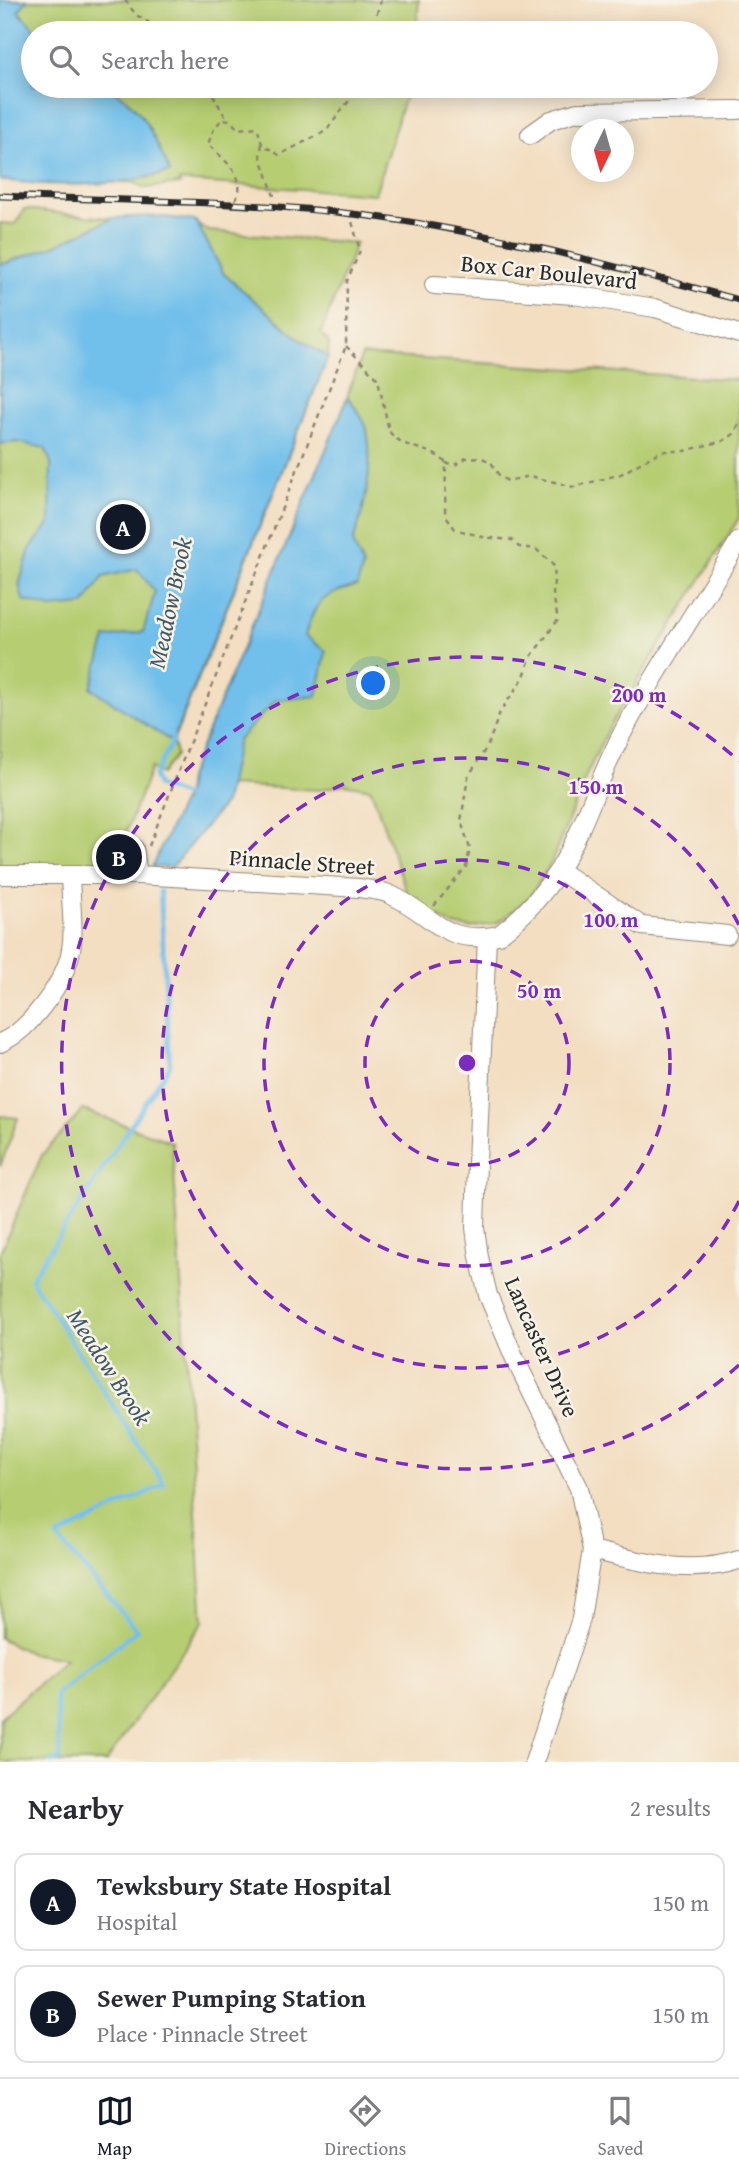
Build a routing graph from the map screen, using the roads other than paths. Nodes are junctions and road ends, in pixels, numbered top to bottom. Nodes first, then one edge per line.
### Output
1 (739, 110) edge
2 (530, 135) dead end
3 (434, 285) dead end
4 (739, 334) edge
5 (739, 541) edge
6 (140, 850) road end
7 (560, 871) junction
8 (70, 874) junction
9 (0, 875) edge
10 (138, 875) junction
11 (727, 934) dead end
12 (487, 937) junction
13 (0, 1043) edge
14 (592, 1549) junction
15 (739, 1560) edge
16 (534, 1762) edge

1 - 2 street
3 - 4 street, Box Car Boulevard
5 - 7 street
6 - 10 street
7 - 11 street
7 - 12 street
8 - 9 street, Pinnacle Street
8 - 10 street, Pinnacle Street
8 - 13 street
10 - 12 street, Pinnacle Street
12 - 14 street, Lancaster Drive
14 - 15 street
14 - 16 street, Lancaster Drive

